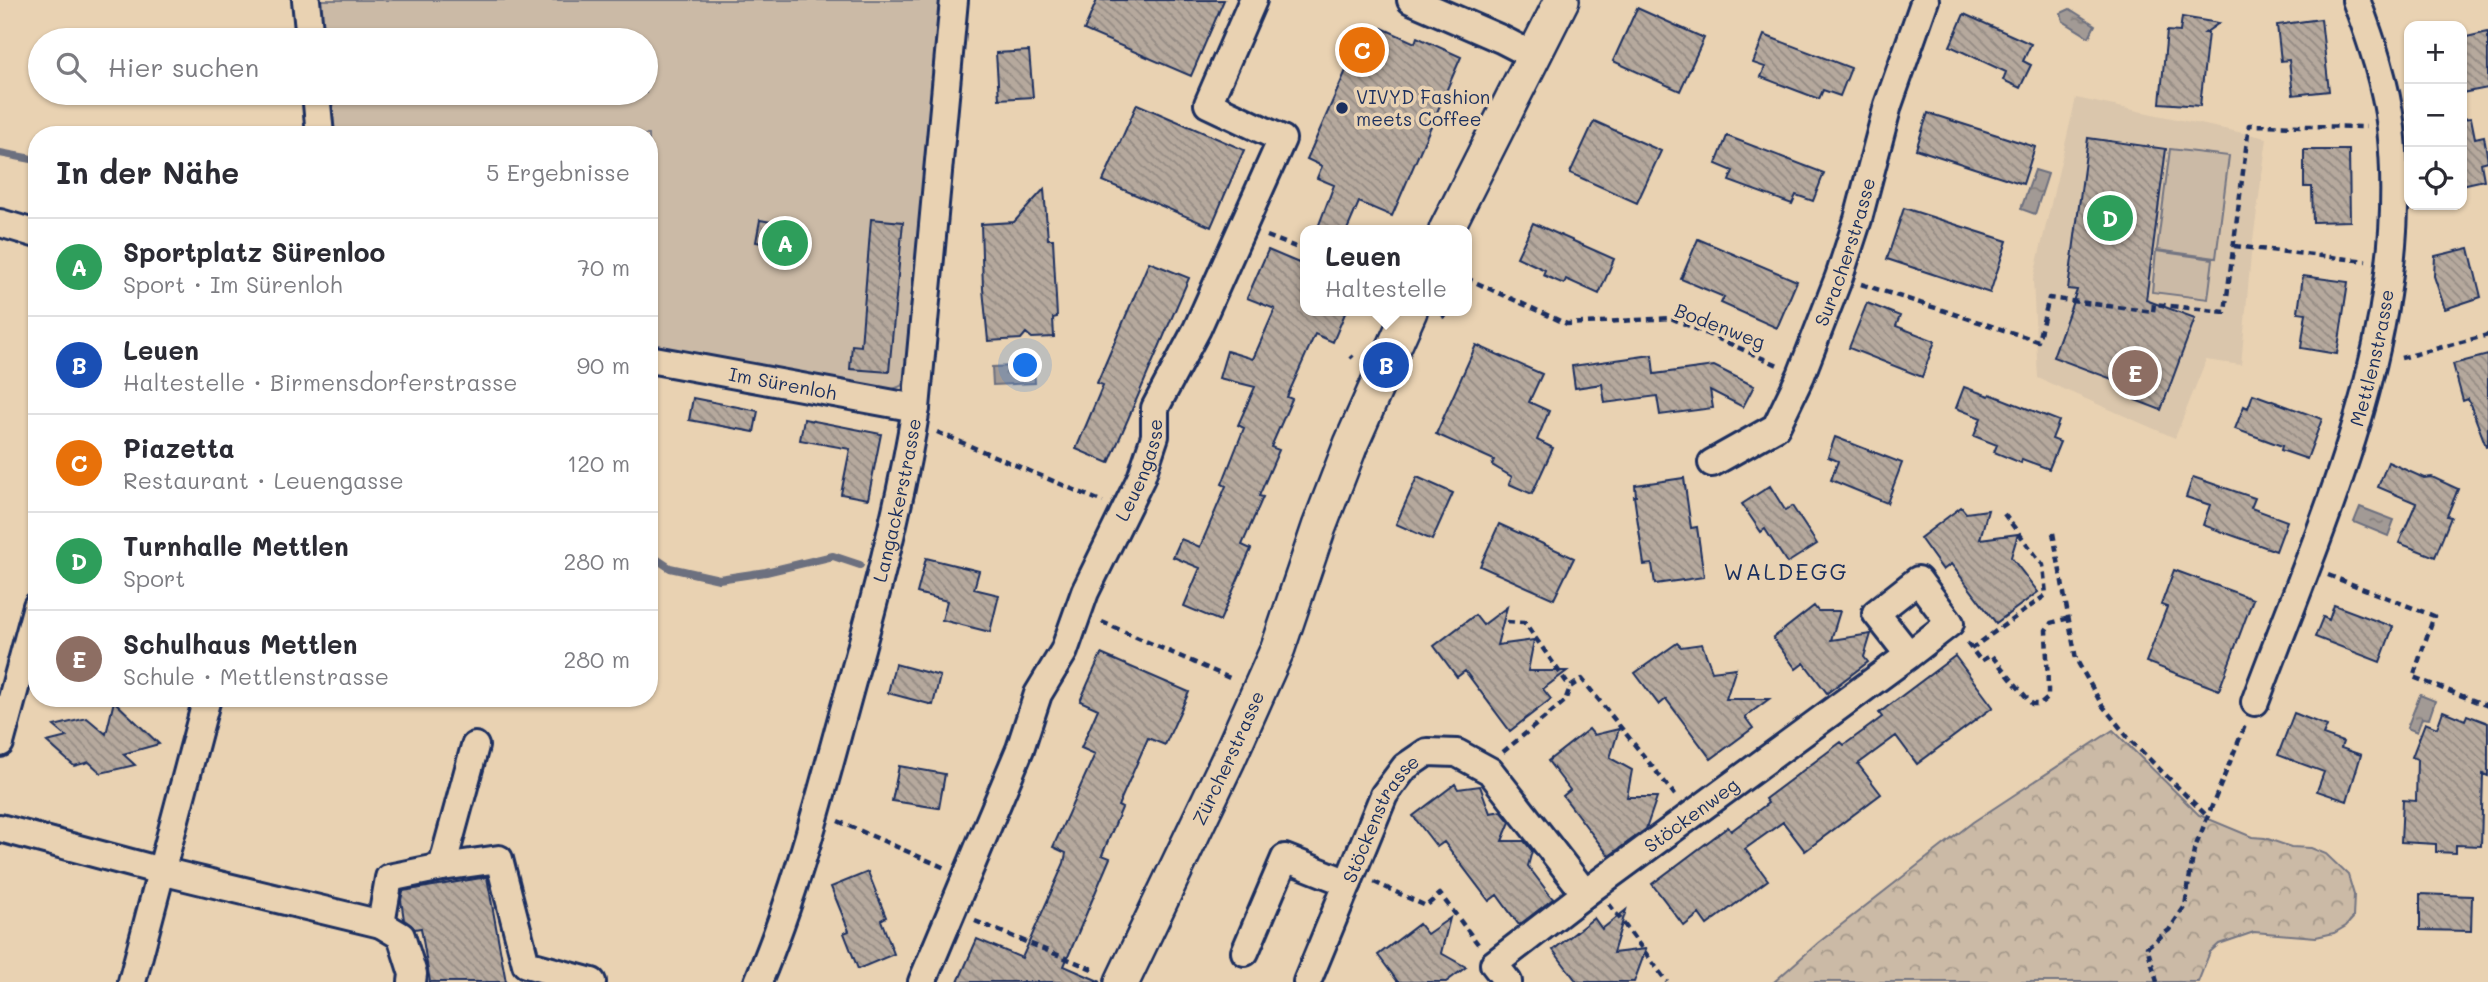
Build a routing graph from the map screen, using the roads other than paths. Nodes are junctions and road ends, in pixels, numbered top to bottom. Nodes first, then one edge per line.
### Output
1 (306, 0) edge
2 (954, 0) edge
3 (1253, 0) edge
4 (1411, 0) edge
5 (1562, 0) edge
6 (1925, 0) edge
7 (2356, 0) edge
8 (309, 28) edge
9 (1534, 56) junction
10 (317, 105) edge
11 (319, 126) edge
12 (0, 223) edge
13 (1450, 225) edge
14 (28, 231) edge
15 (1408, 316) edge
16 (658, 361) edge
17 (915, 415) junction
18 (1712, 463) dead end
19 (28, 639) edge
20 (1909, 655) junction
21 (2255, 702) road end
22 (204, 707) edge
23 (0, 743) edge
24 (475, 746) dead end
25 (0, 828) edge
26 (442, 867) junction
27 (161, 871) junction
28 (1350, 877) junction
29 (1590, 890) junction
30 (381, 924) junction
31 (1245, 952) dead end
32 (527, 973) edge
33 (1501, 973) edge
34 (132, 982) edge
35 (412, 982) edge
36 (592, 982) edge
37 (758, 982) edge
38 (922, 982) edge
39 (1122, 982) edge
40 (1307, 982) edge

1 - 8 street
2 - 17 street, Langackerstrasse
3 - 38 street, Leuengasse
4 - 9 street
5 - 9 main road
6 - 18 street, Suracherstrasse
7 - 21 street, Mettlenstrasse
9 - 13 main road
10 - 11 street
12 - 14 street
15 - 39 main road, Zürcherstrasse
16 - 17 street, Im Sürenloh
17 - 37 street, Langackerstrasse
19 - 23 street
20 - 20 street, Stöckenweg
20 - 29 street, Stöckenweg
22 - 27 street
24 - 26 street
25 - 27 street
26 - 30 street
26 - 32 street
27 - 30 street
27 - 34 street
28 - 29 street, Stöckenstrasse
28 - 31 street
28 - 40 street, Stöckenstrasse
29 - 33 street, Stöckenweg
30 - 35 street
32 - 36 street

